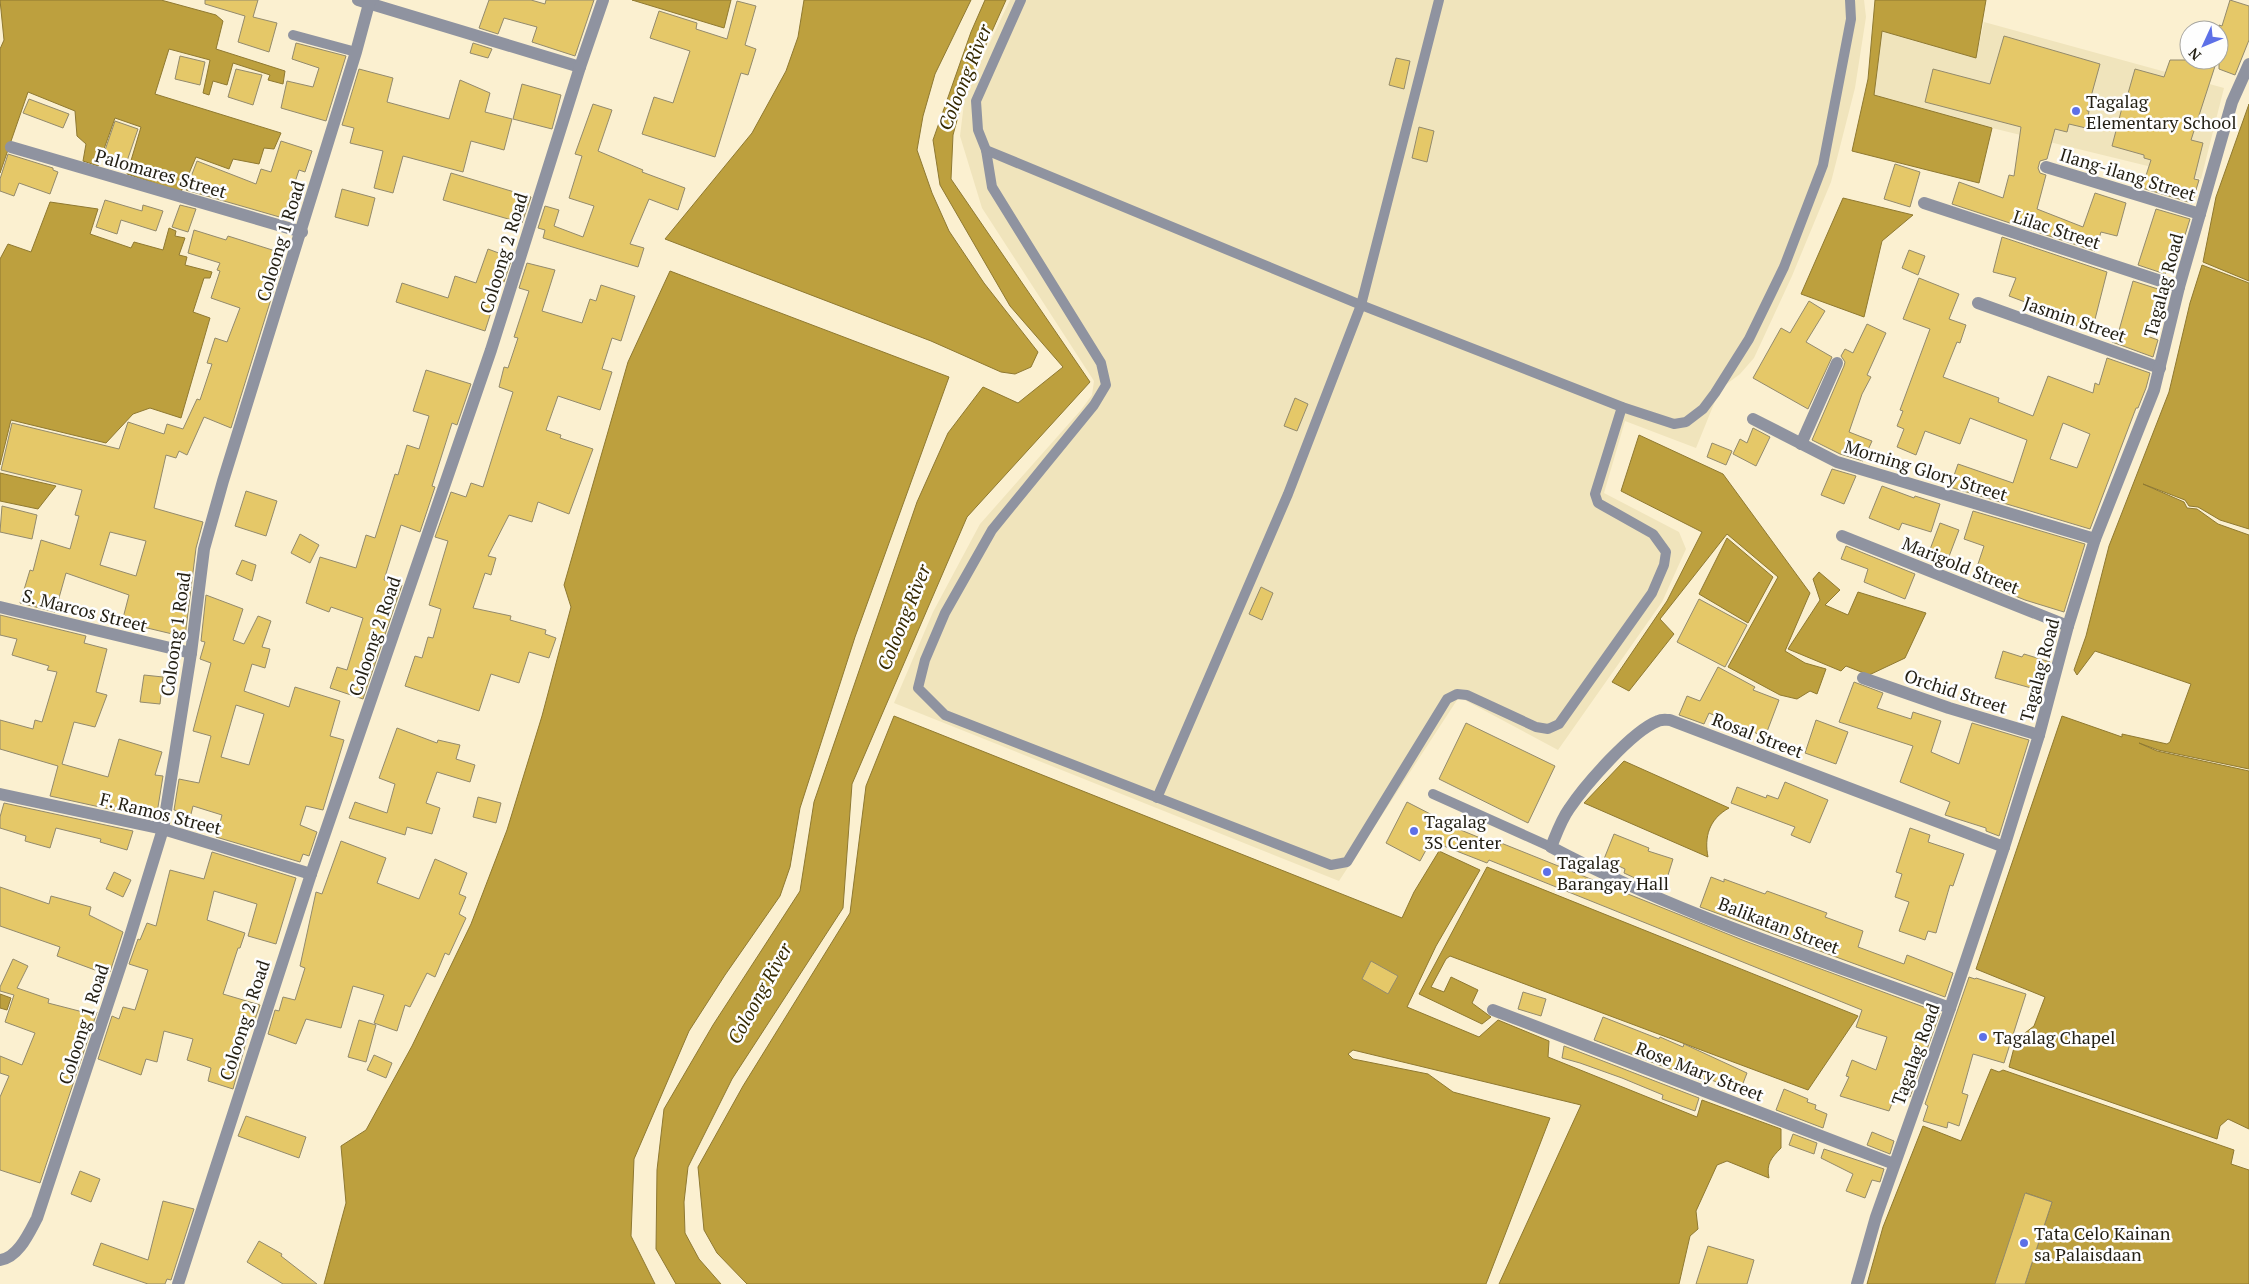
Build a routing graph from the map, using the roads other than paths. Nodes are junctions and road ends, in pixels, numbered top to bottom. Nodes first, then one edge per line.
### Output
1 (603, 0) edge
2 (1021, 0) edge
3 (1439, 0) edge
4 (1850, 0) edge
5 (366, 1) edge
6 (293, 35) dead end
7 (356, 52) junction
8 (2249, 64) edge
9 (580, 67) junction
10 (11, 147) dead end
11 (986, 150) junction
12 (2046, 167) dead end
13 (1924, 203) dead end
14 (2200, 214) junction
15 (302, 232) junction
16 (2179, 288) junction
17 (1978, 303) dead end
18 (1361, 305) junction
19 (1837, 363) dead end
20 (2160, 368) junction
21 (1622, 407) junction
22 (1753, 419) dead end
23 (1801, 444) junction
24 (1842, 536) dead end
25 (2096, 539) junction
26 (0, 607) edge
27 (2068, 626) junction
28 (191, 654) junction
29 (1863, 678) dead end
30 (2039, 735) junction
31 (0, 794) edge
32 (1432, 794) dead end
33 (1157, 798) junction
34 (163, 829) junction
35 (1551, 847) junction
36 (2004, 847) junction
37 (311, 874) junction
38 (1950, 1008) junction
39 (1493, 1010) dead end
40 (1894, 1164) junction
41 (0, 1260) edge
42 (178, 1284) edge
43 (1857, 1284) edge

1 - 9 street, Coloong 2 Road
2 - 11 lane
3 - 18 lane
4 - 21 lane
5 - 7 street, Coloong 1 Road
5 - 9 street
6 - 7 lane
7 - 15 street, Coloong 1 Road
8 - 14 street, Tagalag Road
9 - 37 street, Coloong 2 Road
10 - 15 street, Palomares Street
11 - 18 lane
11 - 33 lane
12 - 14 street, Ilang-ilang Street
13 - 16 street, Lilac Street
14 - 16 street, Tagalag Road
15 - 28 street, Coloong 1 Road
16 - 20 street, Tagalag Road
17 - 20 street, Jasmin Street
18 - 21 lane
18 - 33 lane
19 - 23 street
20 - 25 street, Tagalag Road
21 - 33 lane
22 - 23 street, Morning Glory Street
23 - 25 street, Morning Glory Street
24 - 27 street, Marigold Street
25 - 27 street, Tagalag Road
26 - 28 street, S. Marcos Street
27 - 30 street, Tagalag Road
28 - 34 street, Coloong 1 Road
29 - 30 street, Orchid Street
30 - 36 street, Tagalag Road
31 - 34 street, F. Ramos Street
32 - 35 lane
34 - 37 street, F. Ramos Street
34 - 41 street, Coloong 1 Road
35 - 36 street, Rosal Street
35 - 38 street, Balikatan Street
36 - 38 street, Tagalag Road
37 - 42 street, Coloong 2 Road
38 - 40 street, Tagalag Road
39 - 40 street, Rose Mary Street
40 - 43 street, Tagalag Road

